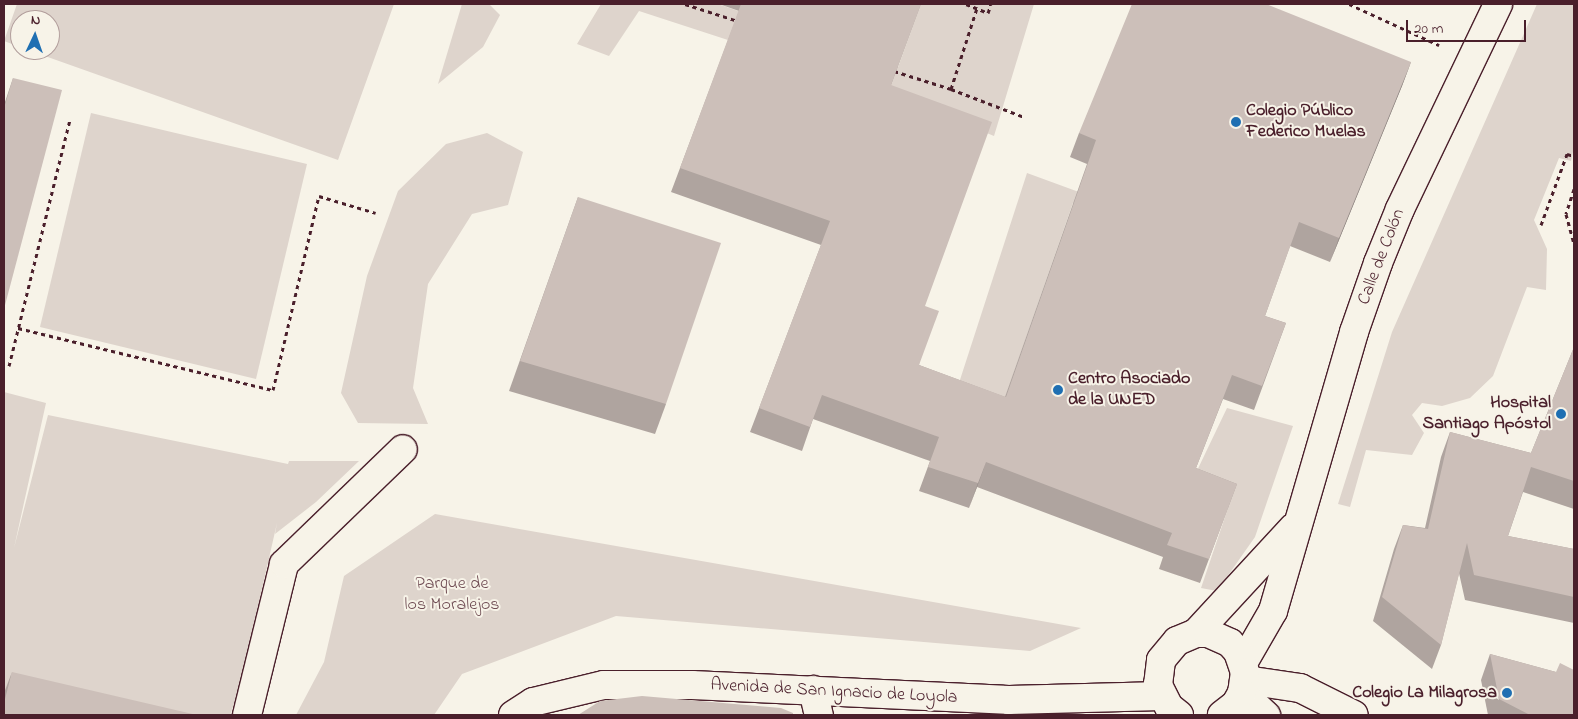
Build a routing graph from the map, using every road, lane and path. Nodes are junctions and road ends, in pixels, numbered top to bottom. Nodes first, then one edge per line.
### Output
1 (684, 4) edge
2 (966, 4) edge
3 (991, 4) edge
4 (1349, 4) edge
5 (1498, 4) edge
6 (977, 8) junction
7 (742, 22) edge
8 (1471, 60) junction
9 (884, 68) edge
10 (950, 89) junction
11 (1024, 117) dead end
12 (70, 120) dead end
13 (1574, 156) edge
14 (1574, 188) edge
15 (376, 213) dead end
16 (1541, 224) dead end
17 (1574, 243) edge
18 (18, 328) junction
19 (9, 366) dead end
20 (403, 449) dead end
21 (1298, 523) junction
22 (1196, 634) junction
23 (1244, 679) junction
24 (816, 703) edge
25 (1171, 706) edge
26 (247, 715) edge
27 (513, 715) edge
28 (1222, 715) edge
29 (1266, 715) edge
30 (1354, 715) edge

1 - 7 path
2 - 6 path
3 - 6 path
4 - 8 path
5 - 8 street, Calle de Colón
6 - 10 path
8 - 21 street, Calle de Colón
9 - 10 path
10 - 11 path
12 - 18 path
13 - 16 path
14 - 17 path
15 - 18 path
18 - 19 path
20 - 26 street
21 - 22 street, Calle de Colón
21 - 23 street, Calle de Colón
22 - 23 street
22 - 25 street
23 - 28 street, Calle de Colón
23 - 29 street
23 - 30 street
24 - 25 street, Avenida de San Ignacio de Loyola
24 - 27 street, Avenida de San Ignacio de Loyola

